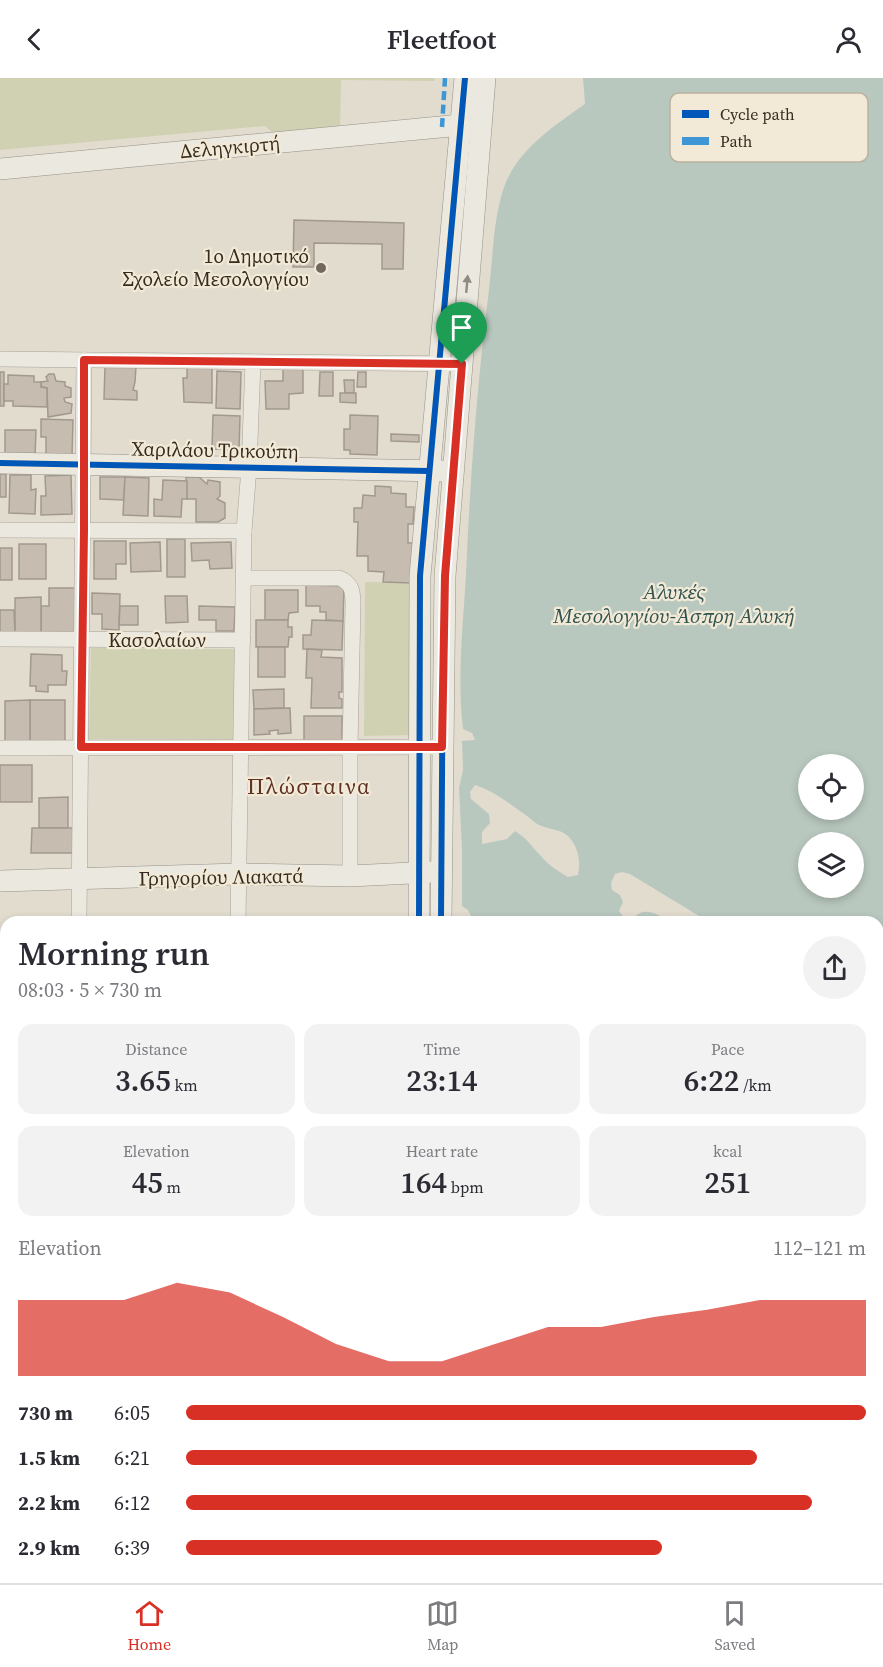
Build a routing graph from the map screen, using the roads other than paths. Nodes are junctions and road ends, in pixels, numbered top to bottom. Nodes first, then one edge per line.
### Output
1 (465, 78) edge
2 (485, 78) edge
3 (461, 125) junction
4 (0, 169) edge
5 (0, 359) edge
6 (84, 360) junction
7 (253, 362) junction
8 (439, 364) junction
9 (462, 364) junction
10 (0, 463) edge
11 (84, 465) junction
12 (249, 468) junction
13 (429, 471) junction
14 (452, 471) junction
15 (0, 530) edge
16 (84, 530) junction
17 (244, 531) junction
18 (244, 578) junction
19 (0, 639) edge
20 (83, 640) junction
21 (243, 640) junction
22 (81, 747) junction
23 (241, 747) junction
24 (350, 747) junction
25 (419, 747) junction
26 (442, 747) junction
27 (0, 748) edge
28 (441, 871) junction
29 (419, 873) junction
30 (239, 874) junction
31 (350, 876) junction
32 (81, 880) junction
33 (0, 882) edge
34 (79, 916) edge
35 (238, 916) edge
36 (419, 916) edge
37 (441, 916) edge

1 - 3 street
9 -> 2 street
3 - 4 street, Δεληγκιρτή
3 - 8 street
5 - 6 street
6 - 7 street
6 - 11 street
7 - 8 street
7 - 12 street
8 - 9 street
8 - 13 street
9 - 14 street
10 - 11 street, Χαριλάου Τρικούπη
11 - 12 street, Χαριλάου Τρικούπη
11 - 16 street
12 - 13 street, Χαριλάου Τρικούπη
12 - 17 street
13 - 14 street, Χαριλάου Τρικούπη
13 - 25 street
14 - 26 street
15 - 16 street
16 - 17 street
16 - 20 street
17 - 18 street
18 - 21 street
18 - 24 street
19 - 20 street, Κασολαίων
20 - 21 street, Κασολαίων
20 - 22 street
21 - 23 street
22 - 23 street
22 - 27 street
22 - 32 street
23 - 24 street
23 - 30 street
24 - 25 street
24 - 31 street
25 - 26 street
25 - 29 street
26 - 28 street
28 - 29 street, Γρηγορίου Λιακατά
28 - 37 street
29 - 31 street, Γρηγορίου Λιακατά
29 - 36 street
30 - 31 street, Γρηγορίου Λιακατά
30 - 32 street, Γρηγορίου Λιακατά
30 - 35 street
32 - 33 street, Γρηγορίου Λιακατά
32 - 34 street

